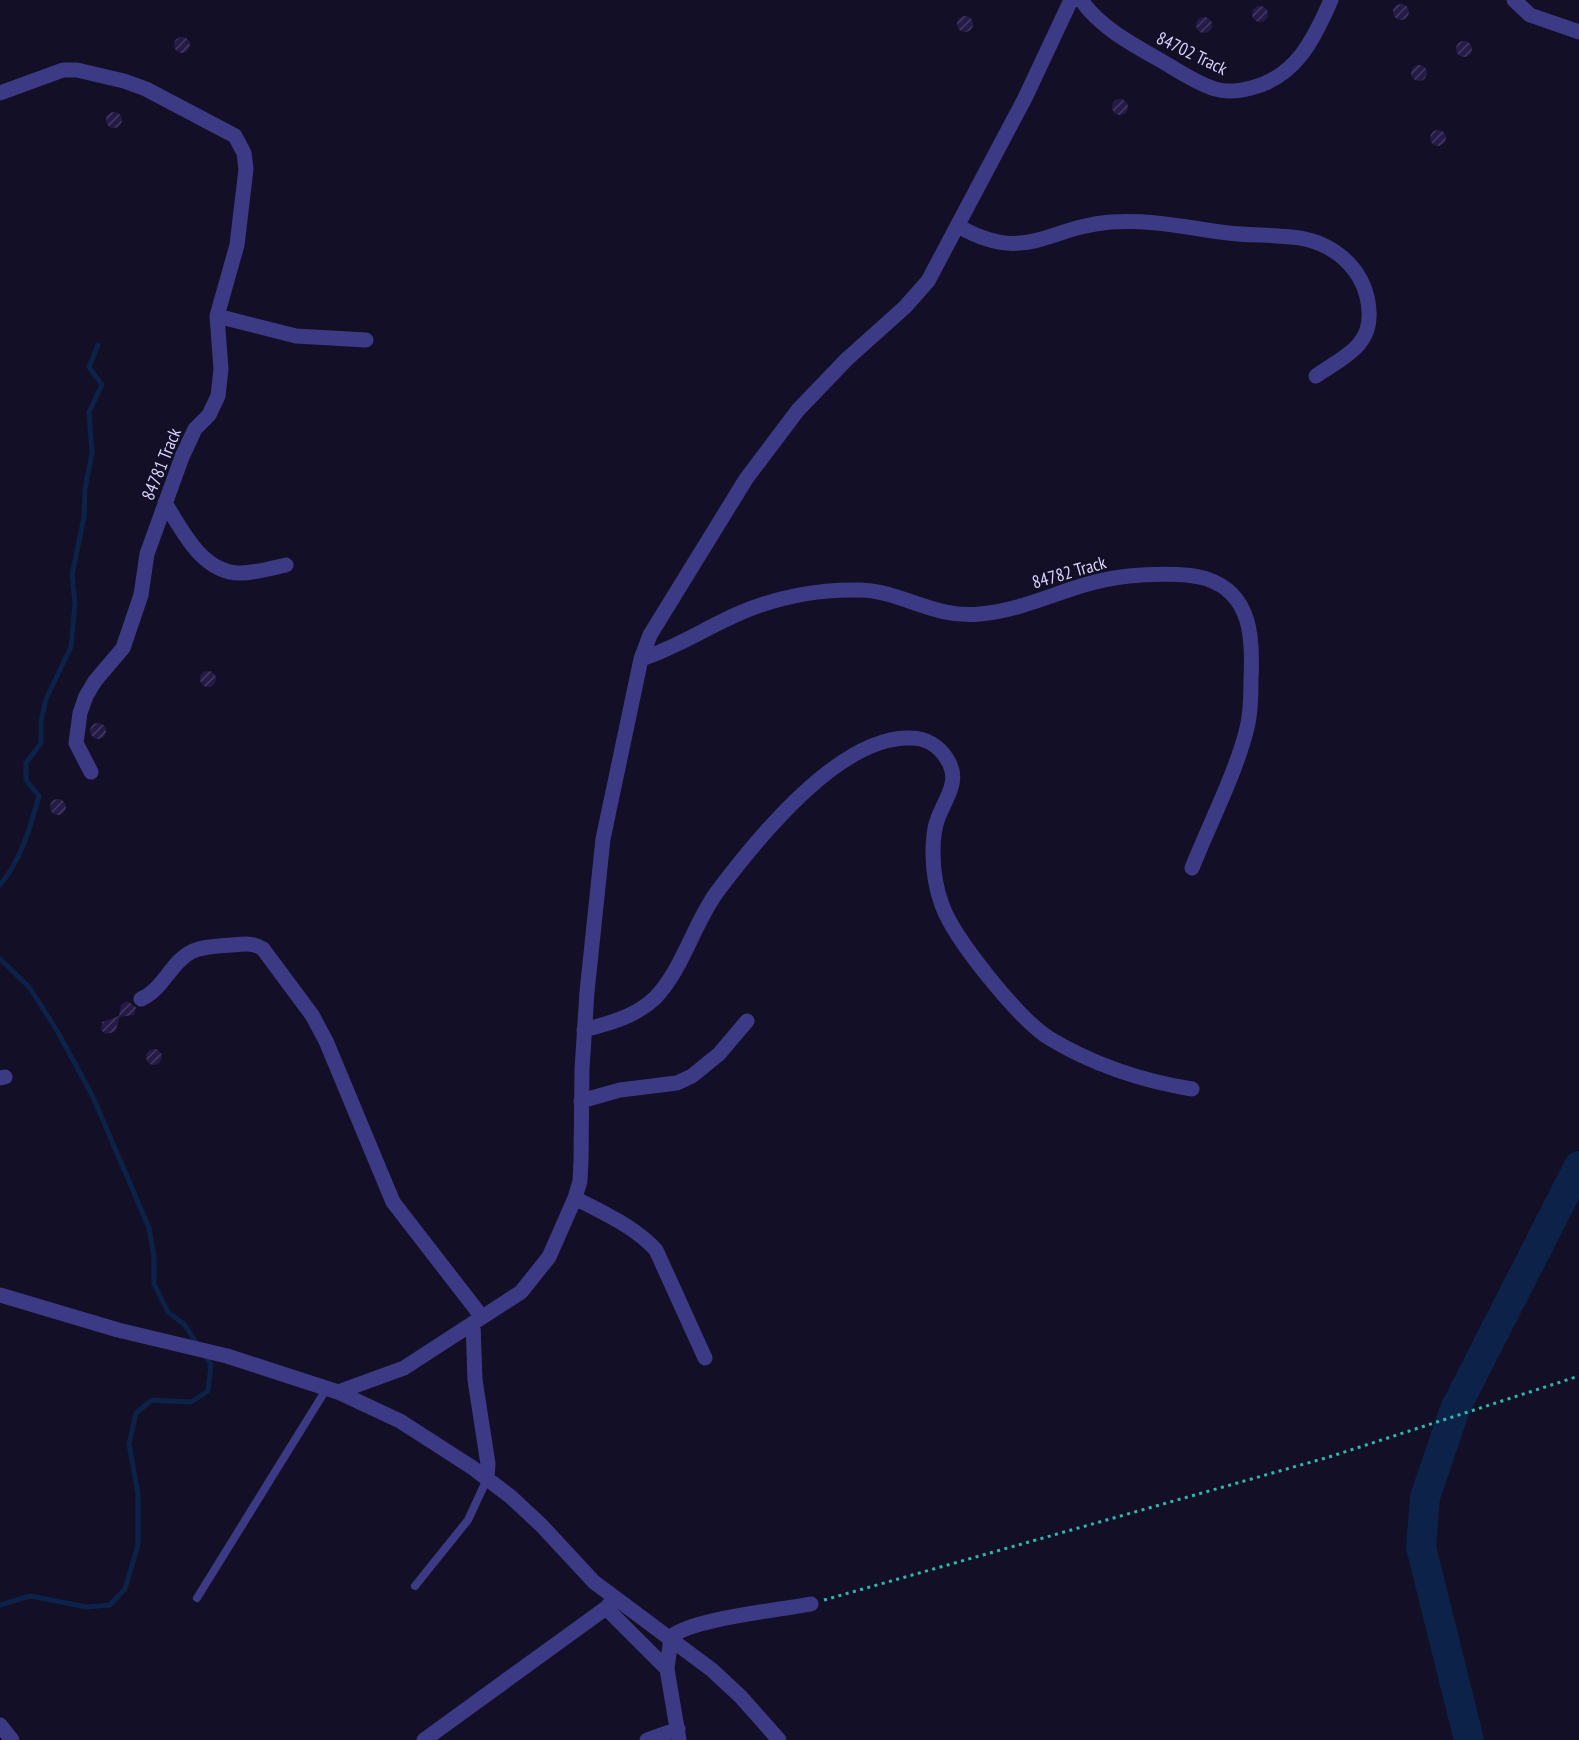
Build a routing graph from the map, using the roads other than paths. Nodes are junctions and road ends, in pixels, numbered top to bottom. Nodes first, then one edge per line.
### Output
1 (1071, 0) edge
2 (1082, 0) edge
3 (1331, 0) edge
4 (1514, 0) edge
5 (1579, 32) edge
6 (0, 93) edge
7 (958, 226) junction
8 (217, 316) junction
9 (366, 340) dead end
10 (1316, 376) dead end
11 (165, 503) junction
12 (286, 566) dead end
13 (641, 659) junction
14 (91, 772) dead end
15 (1192, 868) dead end
16 (141, 999) dead end
17 (747, 1021) dead end
18 (584, 1030) junction
19 (1192, 1089) dead end
20 (581, 1101) junction
21 (575, 1198) junction
22 (0, 1294) edge
23 (478, 1320) junction
24 (705, 1358) dead end
25 (333, 1390) junction
26 (488, 1479) junction
27 (415, 1586) dead end
28 (197, 1598) dead end
29 (610, 1603) junction
30 (811, 1604) road end
31 (671, 1637) junction
32 (667, 1669) junction
33 (0, 1725) edge
34 (679, 1735) edge
35 (12, 1740) edge
36 (424, 1740) edge
37 (646, 1740) edge
38 (779, 1740) edge

1 - 7 street
2 - 3 street, 84702 Track
4 - 5 street
6 - 8 street, 84781 Track
7 - 10 street
7 - 13 street
8 - 9 street
8 - 11 street, 84781 Track
11 - 12 street
11 - 14 street, 84781 Track
13 - 15 street, 84782 Track
13 - 18 street
16 - 23 street
17 - 20 street
18 - 19 street
18 - 20 street
20 - 21 street
21 - 23 street
21 - 24 street
22 - 25 street
23 - 25 street
23 - 26 street
25 - 26 street
25 - 28 lane
26 - 27 lane
26 - 29 street
29 - 31 street
29 - 32 street
29 - 36 street
30 - 31 street
31 - 32 street
31 - 38 street
32 - 34 street
33 - 35 street
34 - 37 street

